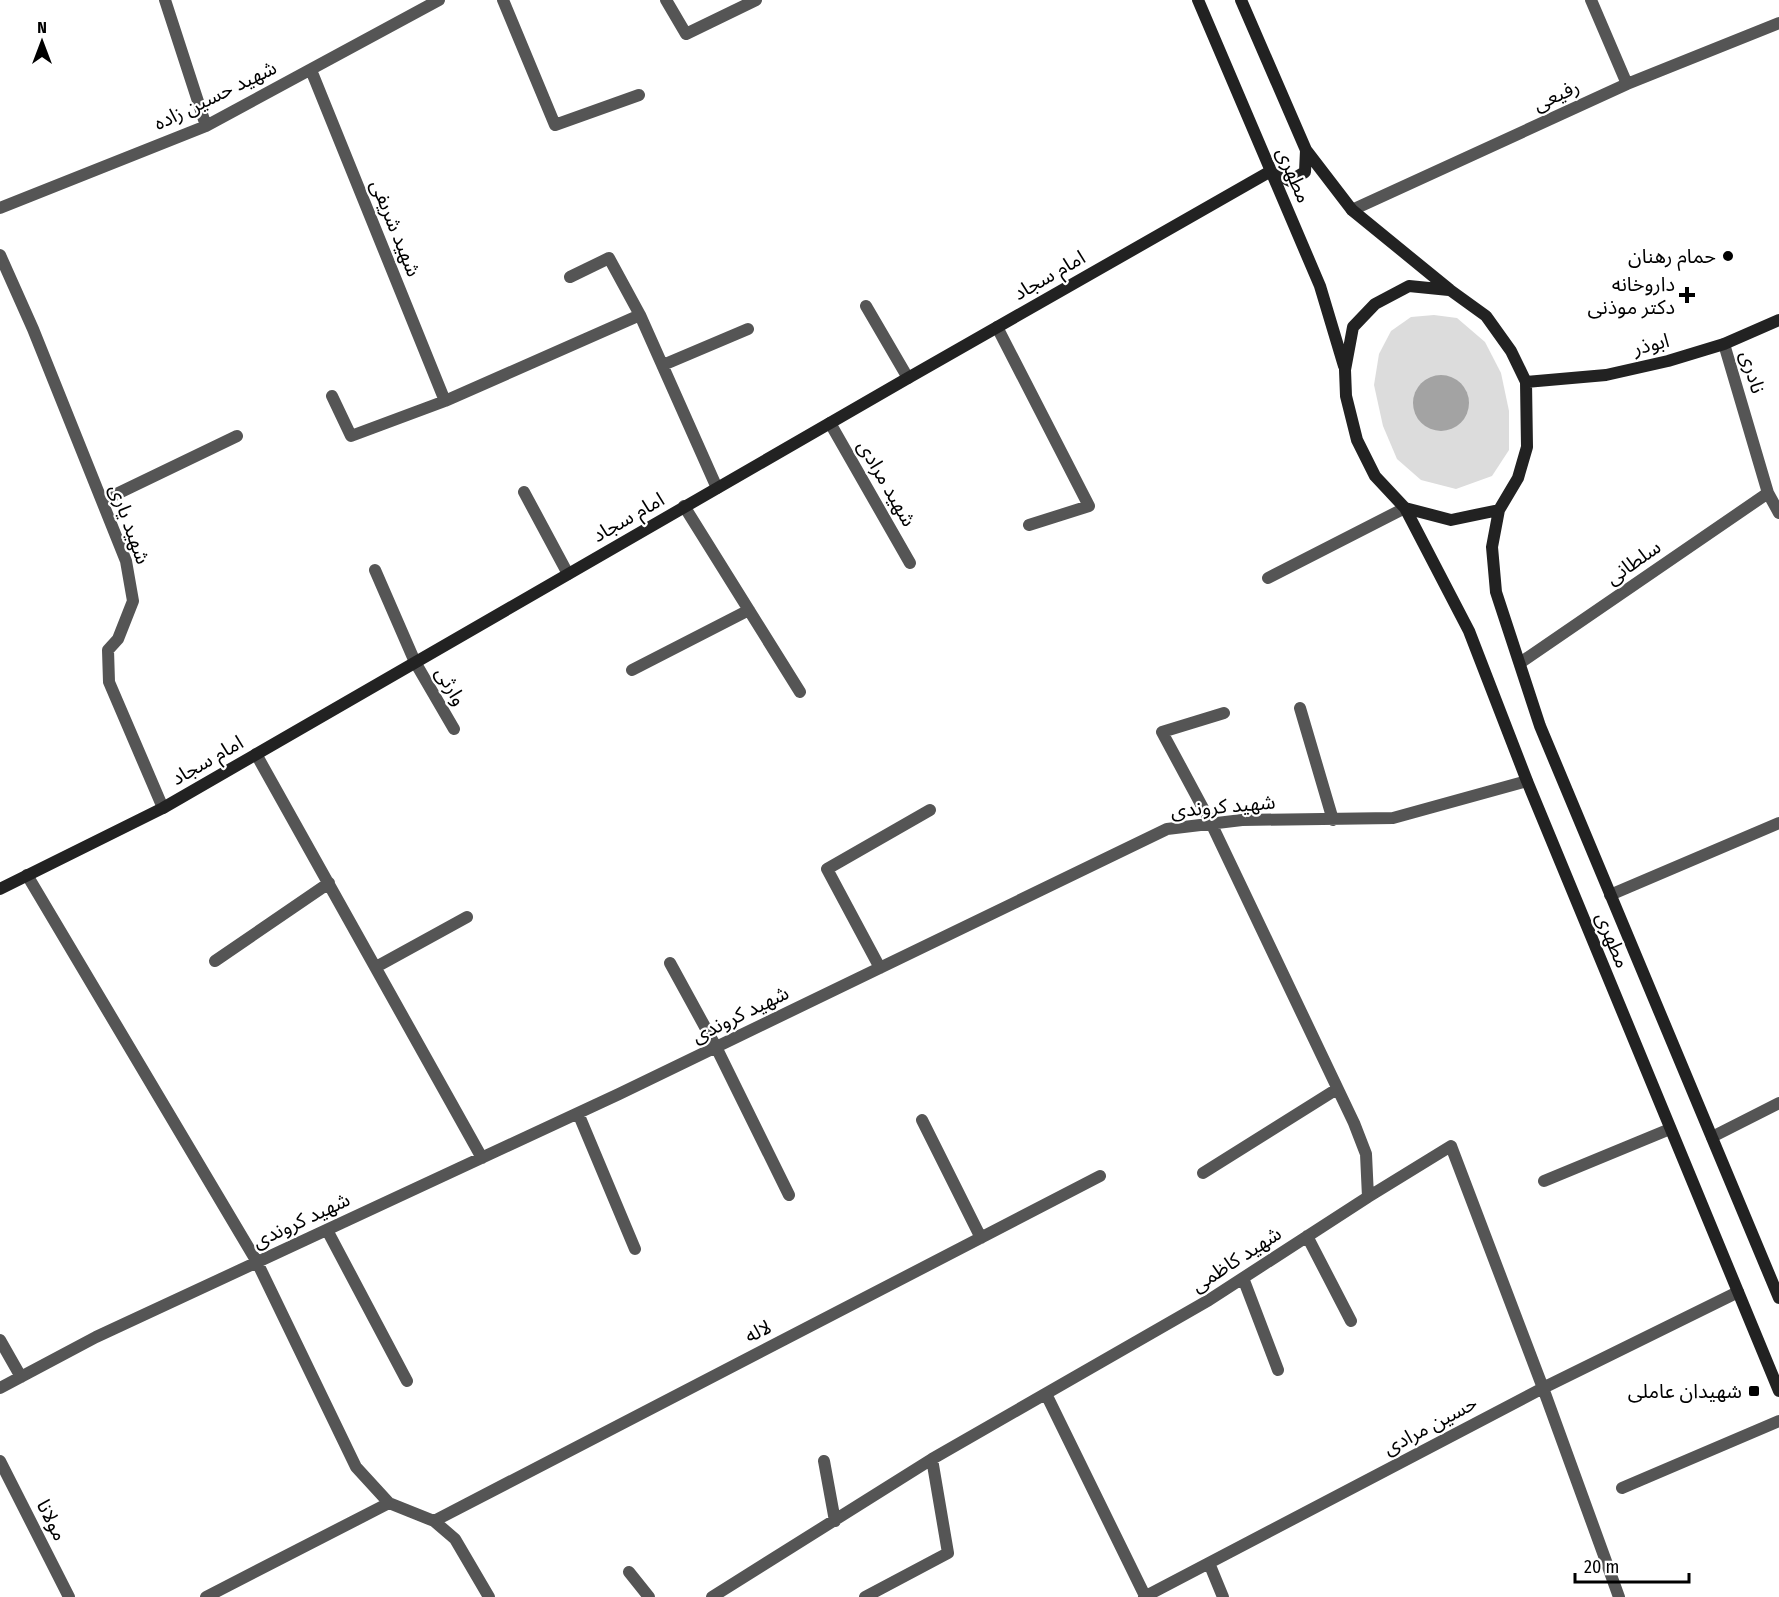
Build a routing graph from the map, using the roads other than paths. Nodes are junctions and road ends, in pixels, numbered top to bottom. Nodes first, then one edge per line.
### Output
1 (165, 0) edge
2 (439, 0) edge
3 (503, 0) edge
4 (666, 0) edge
5 (756, 0) edge
6 (1198, 0) edge
7 (1241, 0) edge
8 (1592, 0) edge
9 (1779, 23) edge
10 (311, 70) junction
11 (1627, 84) junction
12 (639, 95) dead end
13 (206, 126) junction
14 (1306, 150) junction
15 (1271, 171) junction
16 (0, 208) edge
17 (1352, 210) junction
18 (0, 255) edge
19 (570, 277) dead end
20 (1450, 290) junction
21 (866, 306) dead end
22 (640, 315) junction
23 (1779, 320) edge
24 (997, 327) junction
25 (748, 329) dead end
26 (1724, 344) junction
27 (663, 365) junction
28 (1345, 370) junction
29 (908, 378) junction
30 (1526, 382) junction
31 (332, 396) dead end
32 (445, 400) junction
33 (830, 423) junction
34 (237, 436) dead end
35 (717, 488) junction
36 (524, 492) dead end
37 (1767, 493) junction
38 (102, 501) junction
39 (684, 506) junction
40 (1405, 508) junction
41 (1499, 510) junction
42 (1779, 513) edge
43 (1029, 525) dead end
44 (910, 562) dead end
45 (375, 570) dead end
46 (568, 574) junction
47 (1268, 578) dead end
48 (749, 610) junction
49 (415, 662) junction
50 (1520, 663) junction
51 (632, 670) dead end
52 (800, 692) dead end
53 (1300, 708) dead end
54 (1224, 713) dead end
55 (454, 729) dead end
56 (256, 753) junction
57 (1527, 781) junction
58 (163, 808) junction
59 (930, 810) dead end
60 (1333, 820) junction
61 (1779, 823) edge
62 (1210, 824) junction
63 (27, 875) junction
64 (329, 883) junction
65 (0, 889) edge
66 (1610, 895) junction
67 (467, 917) dead end
68 (215, 961) dead end
69 (670, 963) dead end
70 (376, 967) junction
71 (880, 968) junction
72 (716, 1047) junction
73 (1337, 1089) junction
74 (1779, 1103) edge
75 (578, 1113) junction
76 (922, 1120) dead end
77 (1670, 1129) junction
78 (1712, 1137) junction
79 (482, 1158) junction
80 (1203, 1173) dead end
81 (1100, 1176) dead end
82 (1544, 1181) dead end
83 (789, 1195) dead end
84 (1368, 1197) junction
85 (327, 1230) junction
86 (1307, 1236) junction
87 (981, 1238) junction
88 (635, 1249) dead end
89 (257, 1262) junction
90 (1243, 1278) junction
91 (1738, 1292) junction
92 (1779, 1298) edge
93 (1351, 1321) dead end
94 (0, 1340) edge
95 (1278, 1370) dead end
96 (21, 1377) junction
97 (407, 1381) dead end
98 (0, 1388) edge
99 (1543, 1388) junction
100 (1779, 1391) edge
101 (1046, 1394) junction
102 (1779, 1421) edge
103 (932, 1459) junction
104 (0, 1461) edge
105 (824, 1461) dead end
106 (1622, 1488) dead end
107 (389, 1503) junction
108 (434, 1521) junction
109 (835, 1521) junction
110 (1209, 1563) junction
111 (629, 1572) dead end
112 (69, 1597) edge
113 (207, 1597) edge
114 (489, 1597) edge
115 (649, 1597) edge
116 (712, 1597) edge
117 (865, 1597) edge
118 (1144, 1597) edge
119 (1223, 1597) edge
120 (1619, 1597) edge

1 - 13 street
2 - 10 street, شهید حسین زاده
3 - 12 street
4 - 5 street
6 - 15 main road, مطهری
7 - 14 main road, مطهری
8 - 11 street
9 - 11 street, رفیعی
10 - 13 street, شهید حسین زاده
10 - 32 street, شهید شریفی
11 - 17 street, رفیعی
13 - 16 street, شهید حسین زاده
14 - 15 main road
14 - 17 main road, مطهری
15 - 24 main road, امام سجاد
15 - 28 main road, مطهری
17 - 20 main road, مطهری
18 - 38 street, شهید یاری
19 - 22 street
20 - 28 main road
20 - 30 main road
21 - 29 street
22 - 27 street
22 - 32 street
23 - 26 main road, ابوذر
24 - 29 main road, امام سجاد
24 - 43 street
25 - 27 street
26 - 30 main road, ابوذر
26 - 37 street, نادری
27 - 35 street
28 - 40 main road
29 - 33 main road, امام سجاد
30 - 41 main road
31 - 32 street
33 - 35 main road, امام سجاد
33 - 44 street, شهید مرادی
34 - 38 street
35 - 39 main road, امام سجاد
36 - 46 street
37 - 42 street, نادری
37 - 50 street, سلطانی
38 - 58 street, شهید یاری
39 - 46 main road, امام سجاد
39 - 48 street
40 - 41 main road
40 - 47 street
40 - 57 main road, مطهری
41 - 50 main road, مطهری
45 - 49 street, وارثی
46 - 49 main road, امام سجاد
48 - 51 street
48 - 52 street
49 - 55 street, وارثی
49 - 56 main road, امام سجاد
50 - 66 main road, مطهری
53 - 60 street
54 - 62 street
56 - 58 main road, امام سجاد
56 - 64 street
57 - 60 street, شهید کروندی
57 - 77 main road, مطهری
58 - 63 main road, امام سجاد
59 - 71 street
60 - 62 street, شهید کروندی
61 - 66 street
62 - 71 street, شهید کروندی
62 - 73 street
63 - 65 main road, امام سجاد
63 - 89 street
64 - 68 street
64 - 70 street
66 - 78 main road, مطهری
67 - 70 street
69 - 72 street
70 - 79 street
71 - 72 street, شهید کروندی
72 - 75 street, شهید کروندی
72 - 83 street
73 - 80 street
73 - 84 street
74 - 78 street
75 - 79 street, شهید کروندی
75 - 88 street
76 - 87 street
77 - 82 street
77 - 91 main road, مطهری
78 - 92 main road, مطهری
79 - 85 street, شهید کروندی
81 - 87 street, لاله
84 - 86 street, شهید کاظمی
84 - 99 street, شهید کاظمی
85 - 89 street, شهید کروندی
85 - 97 street
86 - 90 street, شهید کاظمی
86 - 93 street
87 - 108 street, لاله
89 - 96 street, شهید کروندی
89 - 107 street
90 - 95 street
90 - 101 street, شهید کاظمی
91 - 99 street, حسین مرادی
91 - 100 main road, مطهری
94 - 96 street
96 - 98 street, شهید کروندی
99 - 110 street, حسین مرادی
99 - 120 street
101 - 103 street, شهید کاظمی
101 - 118 street
102 - 106 street
103 - 109 street, شهید کاظمی
103 - 117 street
104 - 112 street, مولانا
105 - 109 street
107 - 108 street
107 - 113 street
108 - 114 street
109 - 116 street, شهید کاظمی
110 - 118 street, حسین مرادی
110 - 119 street
111 - 115 street

